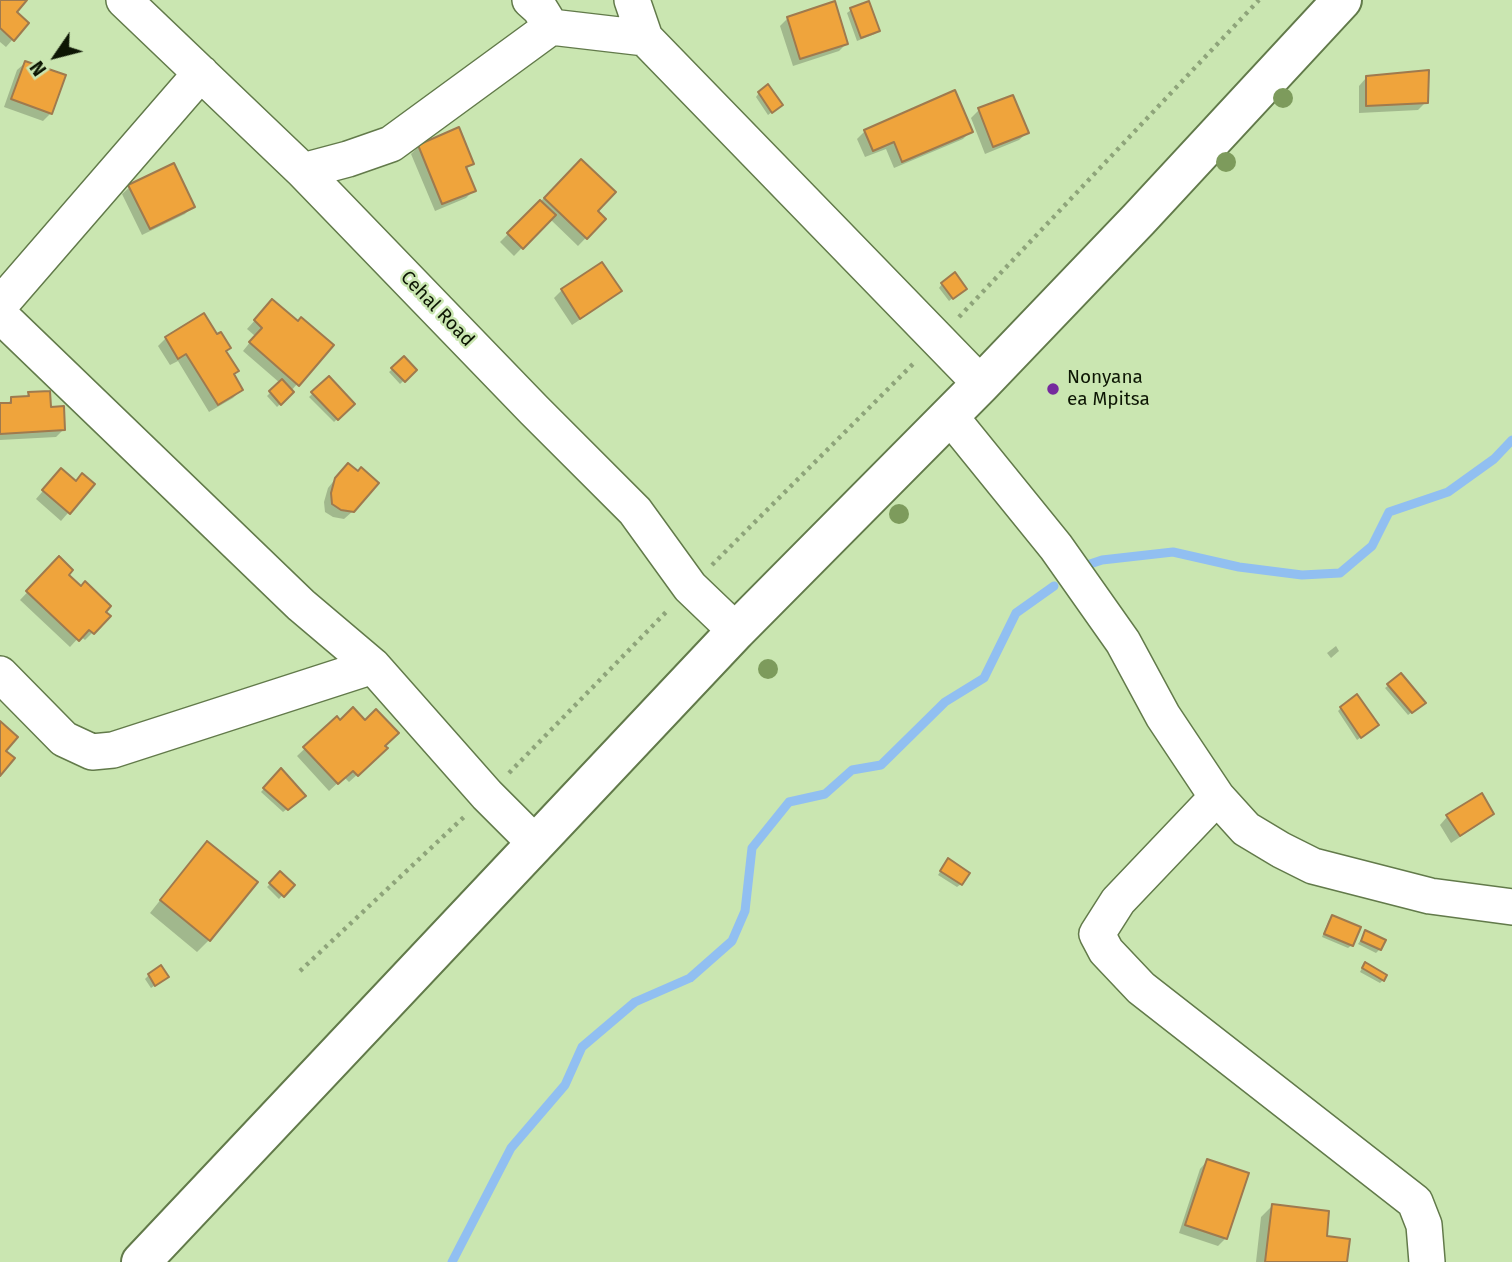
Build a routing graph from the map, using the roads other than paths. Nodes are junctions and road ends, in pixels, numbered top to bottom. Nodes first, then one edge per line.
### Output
1 (124, 0) edge
2 (530, 0) edge
3 (632, 0) edge
4 (1342, 0) edge
5 (551, 27) junction
6 (645, 38) junction
7 (201, 73) junction
8 (303, 171) junction
9 (0, 305) edge
10 (0, 315) edge
11 (981, 384) junction
12 (949, 415) junction
13 (736, 631) junction
14 (373, 666) junction
15 (0, 674) edge
16 (1217, 797) junction
17 (536, 844) junction
18 (1512, 907) edge
19 (141, 1262) edge
20 (1427, 1262) edge

1 - 7 street, Cehal Road
2 - 5 street
3 - 6 street
4 - 11 main road
5 - 6 street
5 - 8 street
6 - 11 street
7 - 8 street, Cehal Road
7 - 9 street
8 - 13 street, Cehal Road
10 - 14 street
11 - 12 main road
12 - 13 main road
12 - 16 street
13 - 17 main road
14 - 15 street
14 - 17 street
16 - 18 street
16 - 20 street
17 - 19 main road

